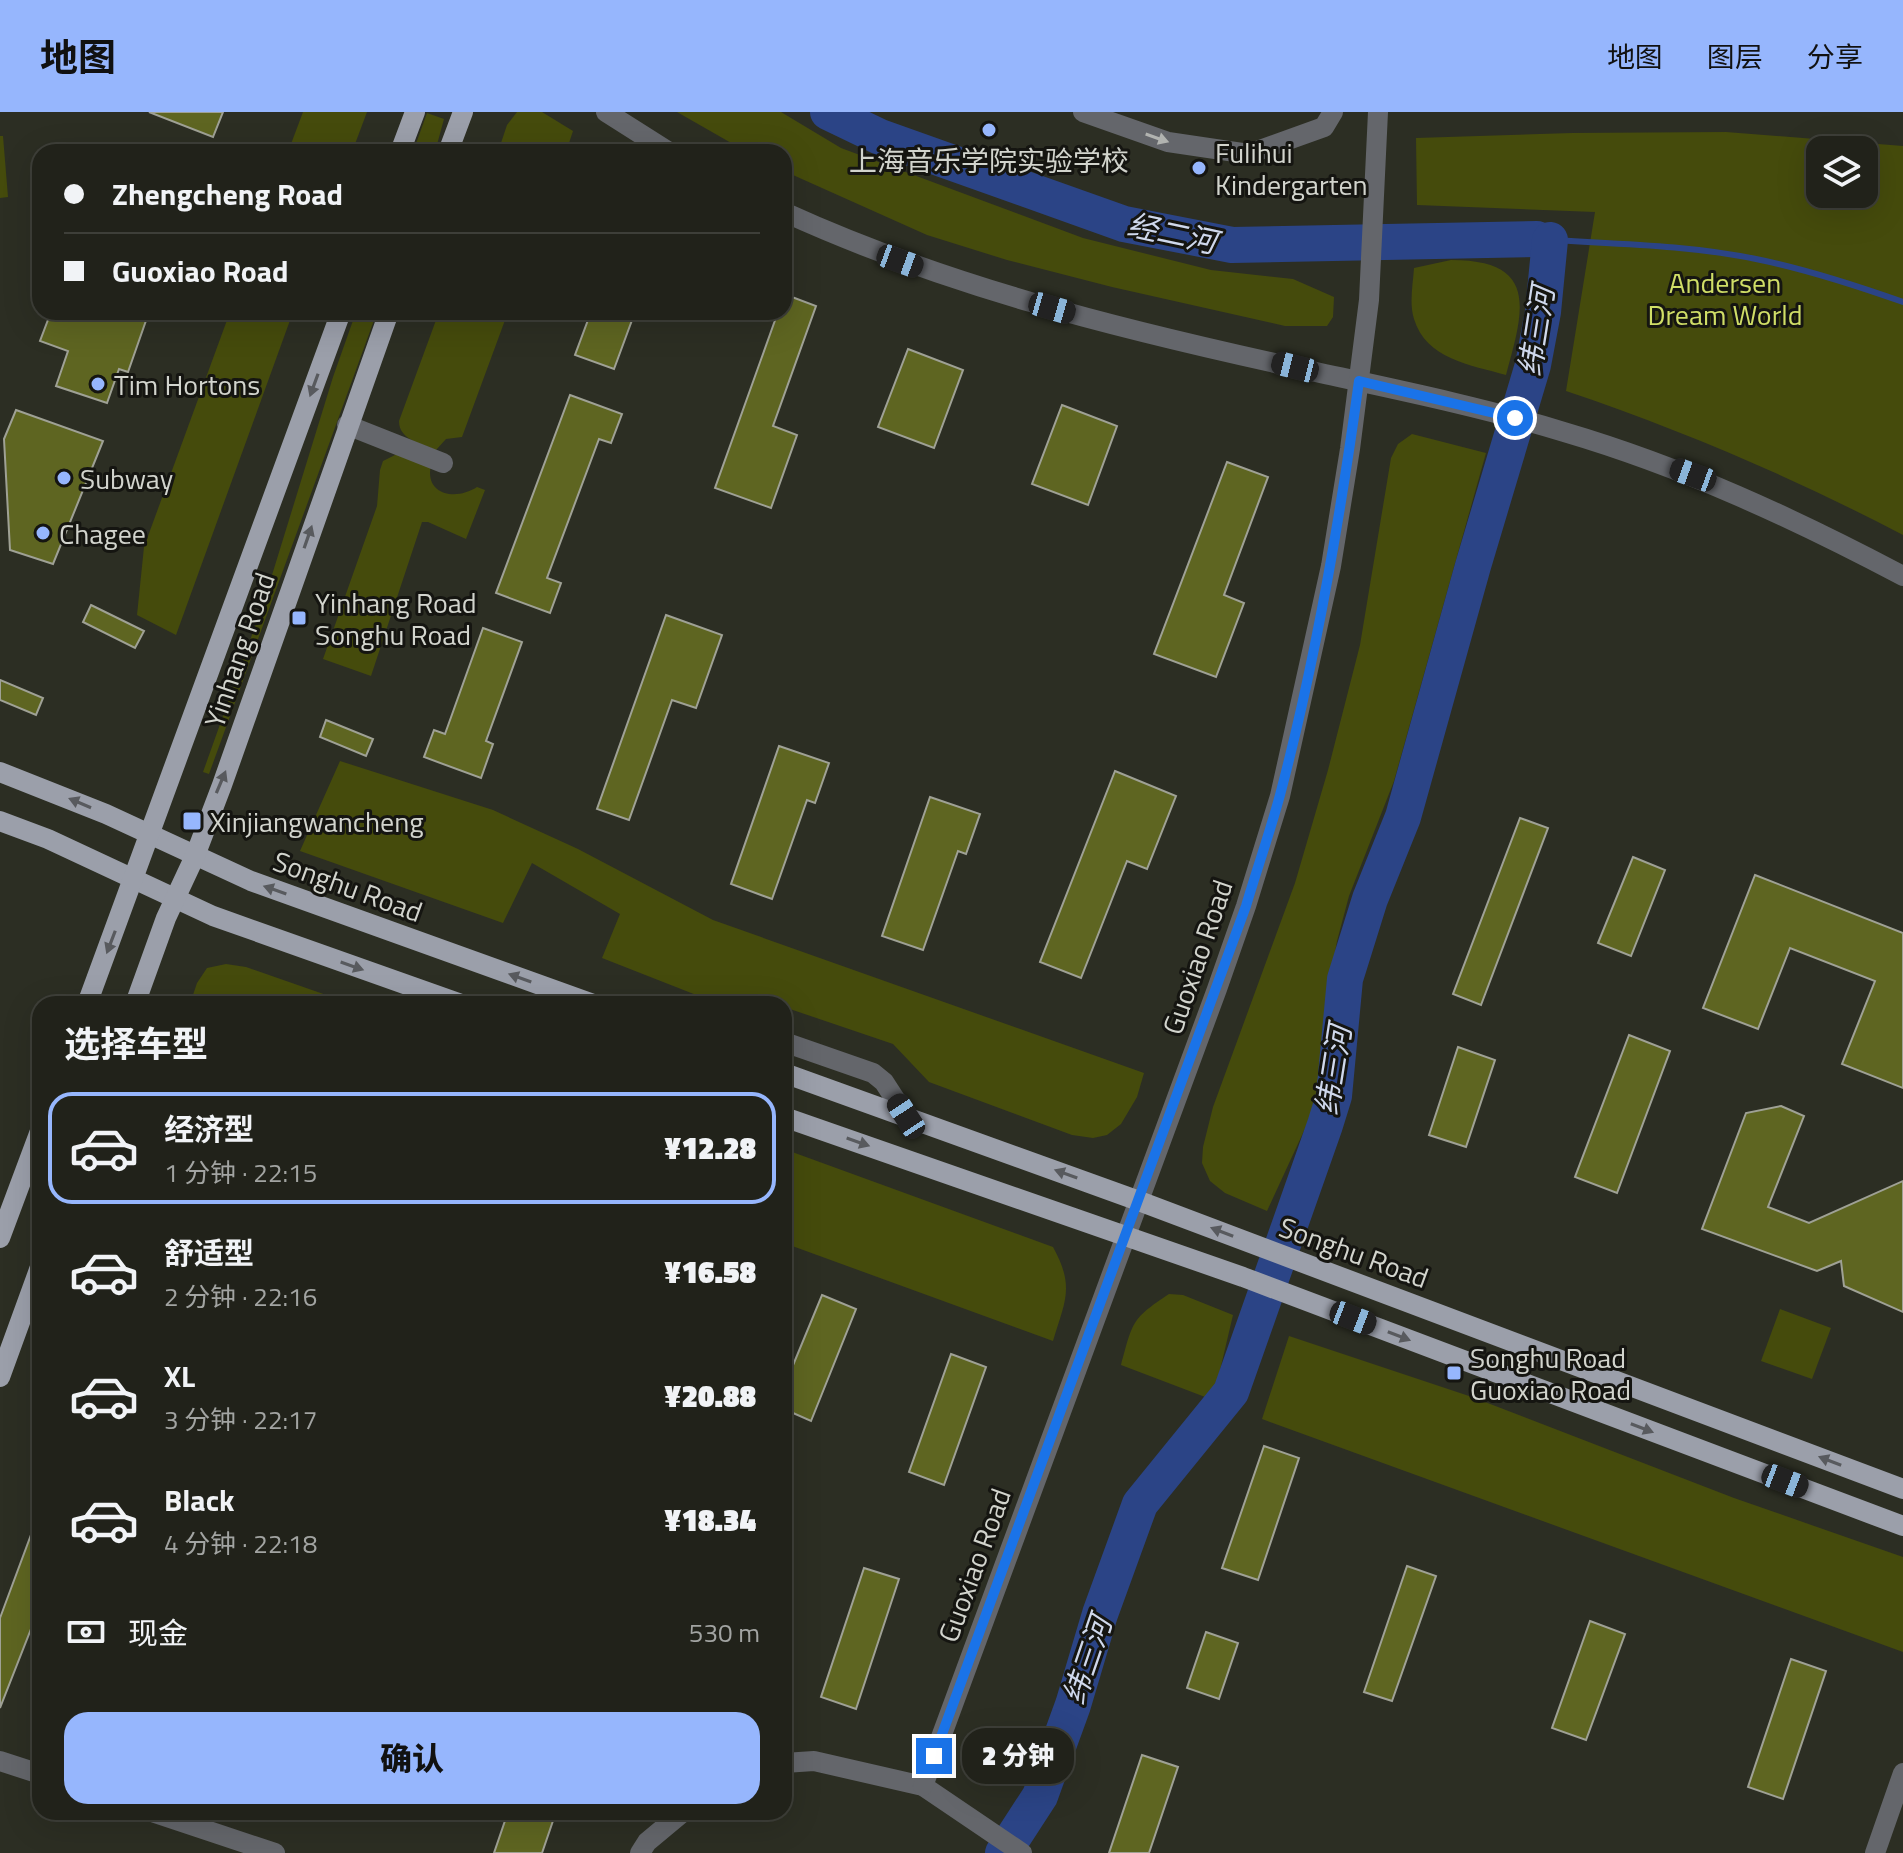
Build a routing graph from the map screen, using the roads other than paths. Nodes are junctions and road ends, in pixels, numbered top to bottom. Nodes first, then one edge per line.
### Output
1 (415, 112) edge
2 (463, 112) edge
3 (606, 112) edge
4 (1083, 112) edge
5 (1333, 112) edge
6 (1378, 112) edge
7 (403, 144) edge
8 (451, 144) edge
9 (656, 144) edge
10 (792, 216) edge
11 (338, 320) edge
12 (386, 320) edge
13 (1359, 381) junction
14 (347, 425) junction
15 (443, 463) dead end
16 (1903, 576) edge
17 (0, 772) edge
18 (0, 821) edge
19 (151, 836) junction
20 (195, 856) junction
21 (134, 881) junction
22 (174, 900) junction
23 (90, 996) edge
24 (138, 996) edge
25 (438, 996) edge
26 (571, 996) edge
27 (792, 1045) edge
28 (792, 1076) edge
29 (906, 1116) junction
30 (792, 1120) edge
31 (32, 1152) edge
32 (1139, 1201) junction
33 (1127, 1236) junction
34 (0, 1238) edge
35 (32, 1289) edge
36 (0, 1377) edge
37 (1903, 1489) edge
38 (1903, 1526) edge
39 (0, 1761) edge
40 (792, 1762) edge
41 (32, 1771) edge
42 (1903, 1773) edge
43 (923, 1786) junction
44 (176, 1820) edge
45 (673, 1820) edge
46 (275, 1853) edge
47 (640, 1853) edge
48 (1022, 1853) edge
49 (1875, 1853) edge

1 - 7 main road
2 - 8 main road
3 - 9 street
4 -> 5 street
6 - 13 street, Guoxiao Road
10 - 13 street
11 -> 19 main road, Yinhang Road
12 - 14 main road, Yinhang Road
13 - 16 street
13 - 32 street, Guoxiao Road
14 - 15 street
20 -> 14 main road, Yinhang Road
19 -> 17 main road, Songhu Road
18 - 21 main road
19 - 20 main road, Songhu Road
19 - 21 main road, Yinhang Road
20 - 22 main road, Yinhang Road
26 -> 20 main road, Songhu Road
21 - 22 main road
21 -> 23 main road, Yinhang Road
22 - 24 main road, Yinhang Road
22 -> 25 main road
27 - 29 street
28 - 29 main road, Songhu Road
32 -> 29 main road, Songhu Road
30 -> 33 main road
31 - 34 main road
32 - 33 street, Guoxiao Road
37 -> 32 main road, Songhu Road
33 -> 38 main road
33 - 43 street, Guoxiao Road
35 - 36 main road
39 - 41 street
40 - 43 street
42 - 49 street
43 - 48 street
44 - 46 street
45 - 47 street

